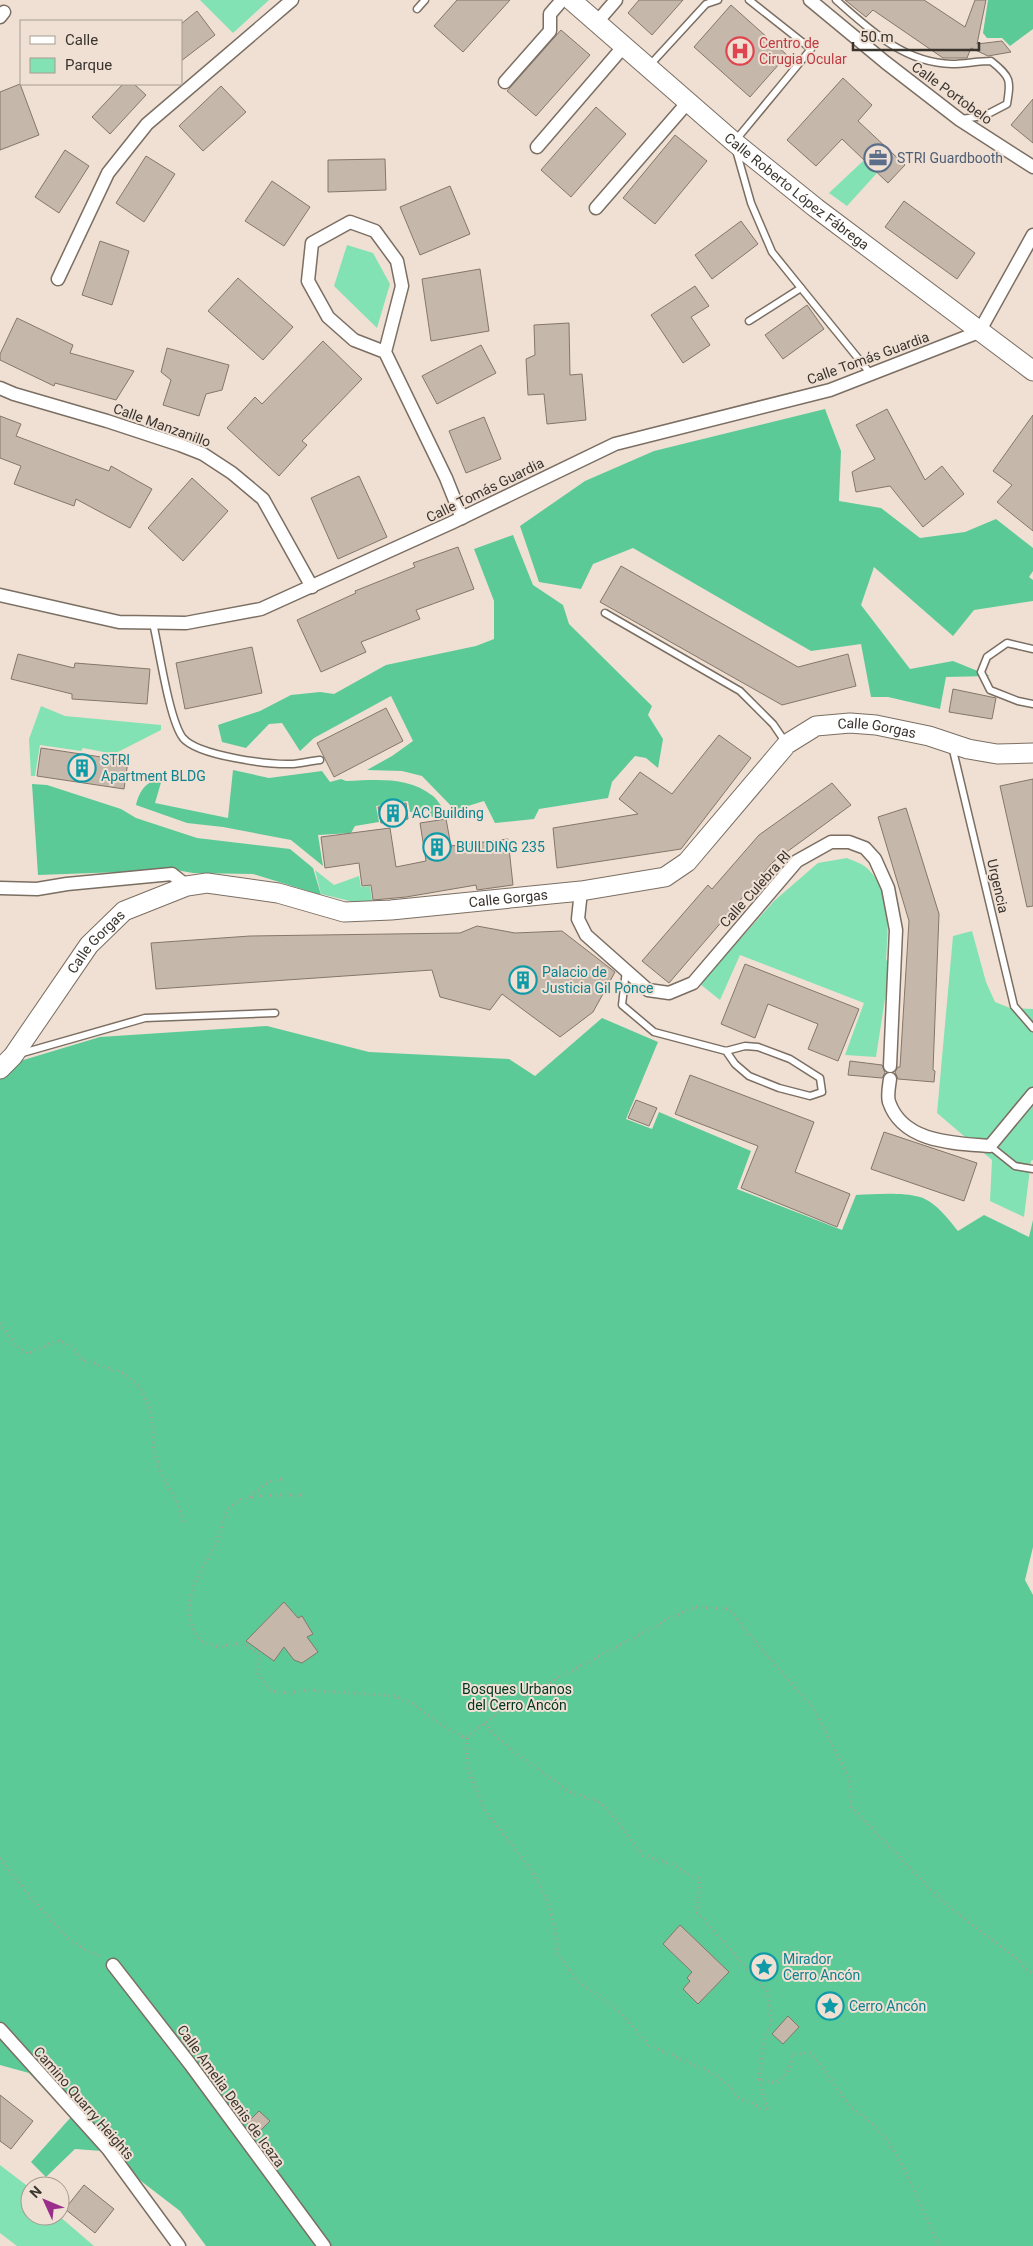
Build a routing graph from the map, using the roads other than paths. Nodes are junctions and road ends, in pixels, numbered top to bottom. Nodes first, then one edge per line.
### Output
1 (292, 0) edge
2 (425, 0) edge
3 (562, 0) edge
4 (571, 0) edge
5 (616, 0) edge
6 (718, 0) edge
7 (749, 0) edge
8 (810, 0) edge
9 (836, 0) edge
10 (417, 9) dead end
11 (596, 22) junction
12 (624, 46) junction
13 (648, 67) junction
14 (506, 82) dead end
15 (688, 102) junction
16 (960, 120) junction
17 (734, 142) junction
18 (536, 147) dead end
19 (1033, 167) edge
20 (596, 208) dead end
21 (1033, 235) edge
22 (58, 279) dead end
23 (801, 288) junction
24 (749, 321) dead end
25 (979, 332) junction
26 (385, 352) junction
27 (1033, 371) edge
28 (870, 373) junction
29 (0, 388) edge
30 (462, 518) junction
31 (312, 587) junction
32 (0, 595) edge
33 (605, 613) dead end
34 (153, 623) junction
35 (1033, 649) edge
36 (1033, 704) edge
37 (787, 744) junction
38 (951, 744) junction
39 (1033, 753) edge
40 (320, 760) dead end
41 (187, 886) junction
42 (0, 888) edge
43 (581, 891) junction
44 (626, 970) junction
45 (275, 1013) dead end
46 (1033, 1028) edge
47 (726, 1051) junction
48 (6, 1062) edge
49 (890, 1066) dead end
50 (890, 1079) dead end
51 (1033, 1094) edge
52 (990, 1146) junction
53 (1033, 1169) edge
54 (113, 1965) road end
55 (0, 2029) edge
56 (179, 2246) edge
57 (324, 2246) edge

1 - 22 street
2 - 10 lane
3 - 14 street
4 - 11 street, Calle Roberto López Fábrega
5 - 11 street
6 - 13 lane
7 - 17 lane
8 - 16 street, Calle Portobelo
9 - 16 lane
11 - 12 street, Calle Roberto López Fábrega
12 - 13 street, Calle Roberto López Fábrega
12 - 18 street
13 - 15 street, Calle Roberto López Fábrega
15 - 17 street, Calle Roberto López Fábrega
15 - 20 street
16 - 19 street, Calle Portobelo
17 - 23 lane
17 - 25 street, Calle Roberto López Fábrega
21 - 25 street
23 - 24 lane
23 - 28 lane
25 - 27 street, Calle Roberto López Fábrega
25 - 28 street, Calle Tomás Guardia
26 - 26 street
26 - 30 street
28 - 30 street, Calle Tomás Guardia
29 - 31 street, Calle Manzanillo
30 - 31 street, Calle Tomás Guardia
31 - 34 street, Calle Tomás Guardia
32 - 34 street, Calle Tomás Guardia
33 - 37 lane
34 - 40 lane
35 - 36 lane
37 - 38 street, Calle Gorgas
37 - 43 street, Calle Gorgas
38 - 39 street, Calle Gorgas
38 - 46 lane, Urgencia
41 - 42 street
41 - 43 street, Calle Gorgas
41 - 48 street, Calle Gorgas
43 - 44 street, Calle Culebra Rl
44 - 47 lane
44 - 49 street, Calle Culebra Rl
45 - 48 lane
47 - 47 lane
50 - 52 street
51 - 52 street
52 - 53 lane
54 - 57 street, Calle Amelia Denis de Icaza
55 - 56 street, Camino Quarry Heights

